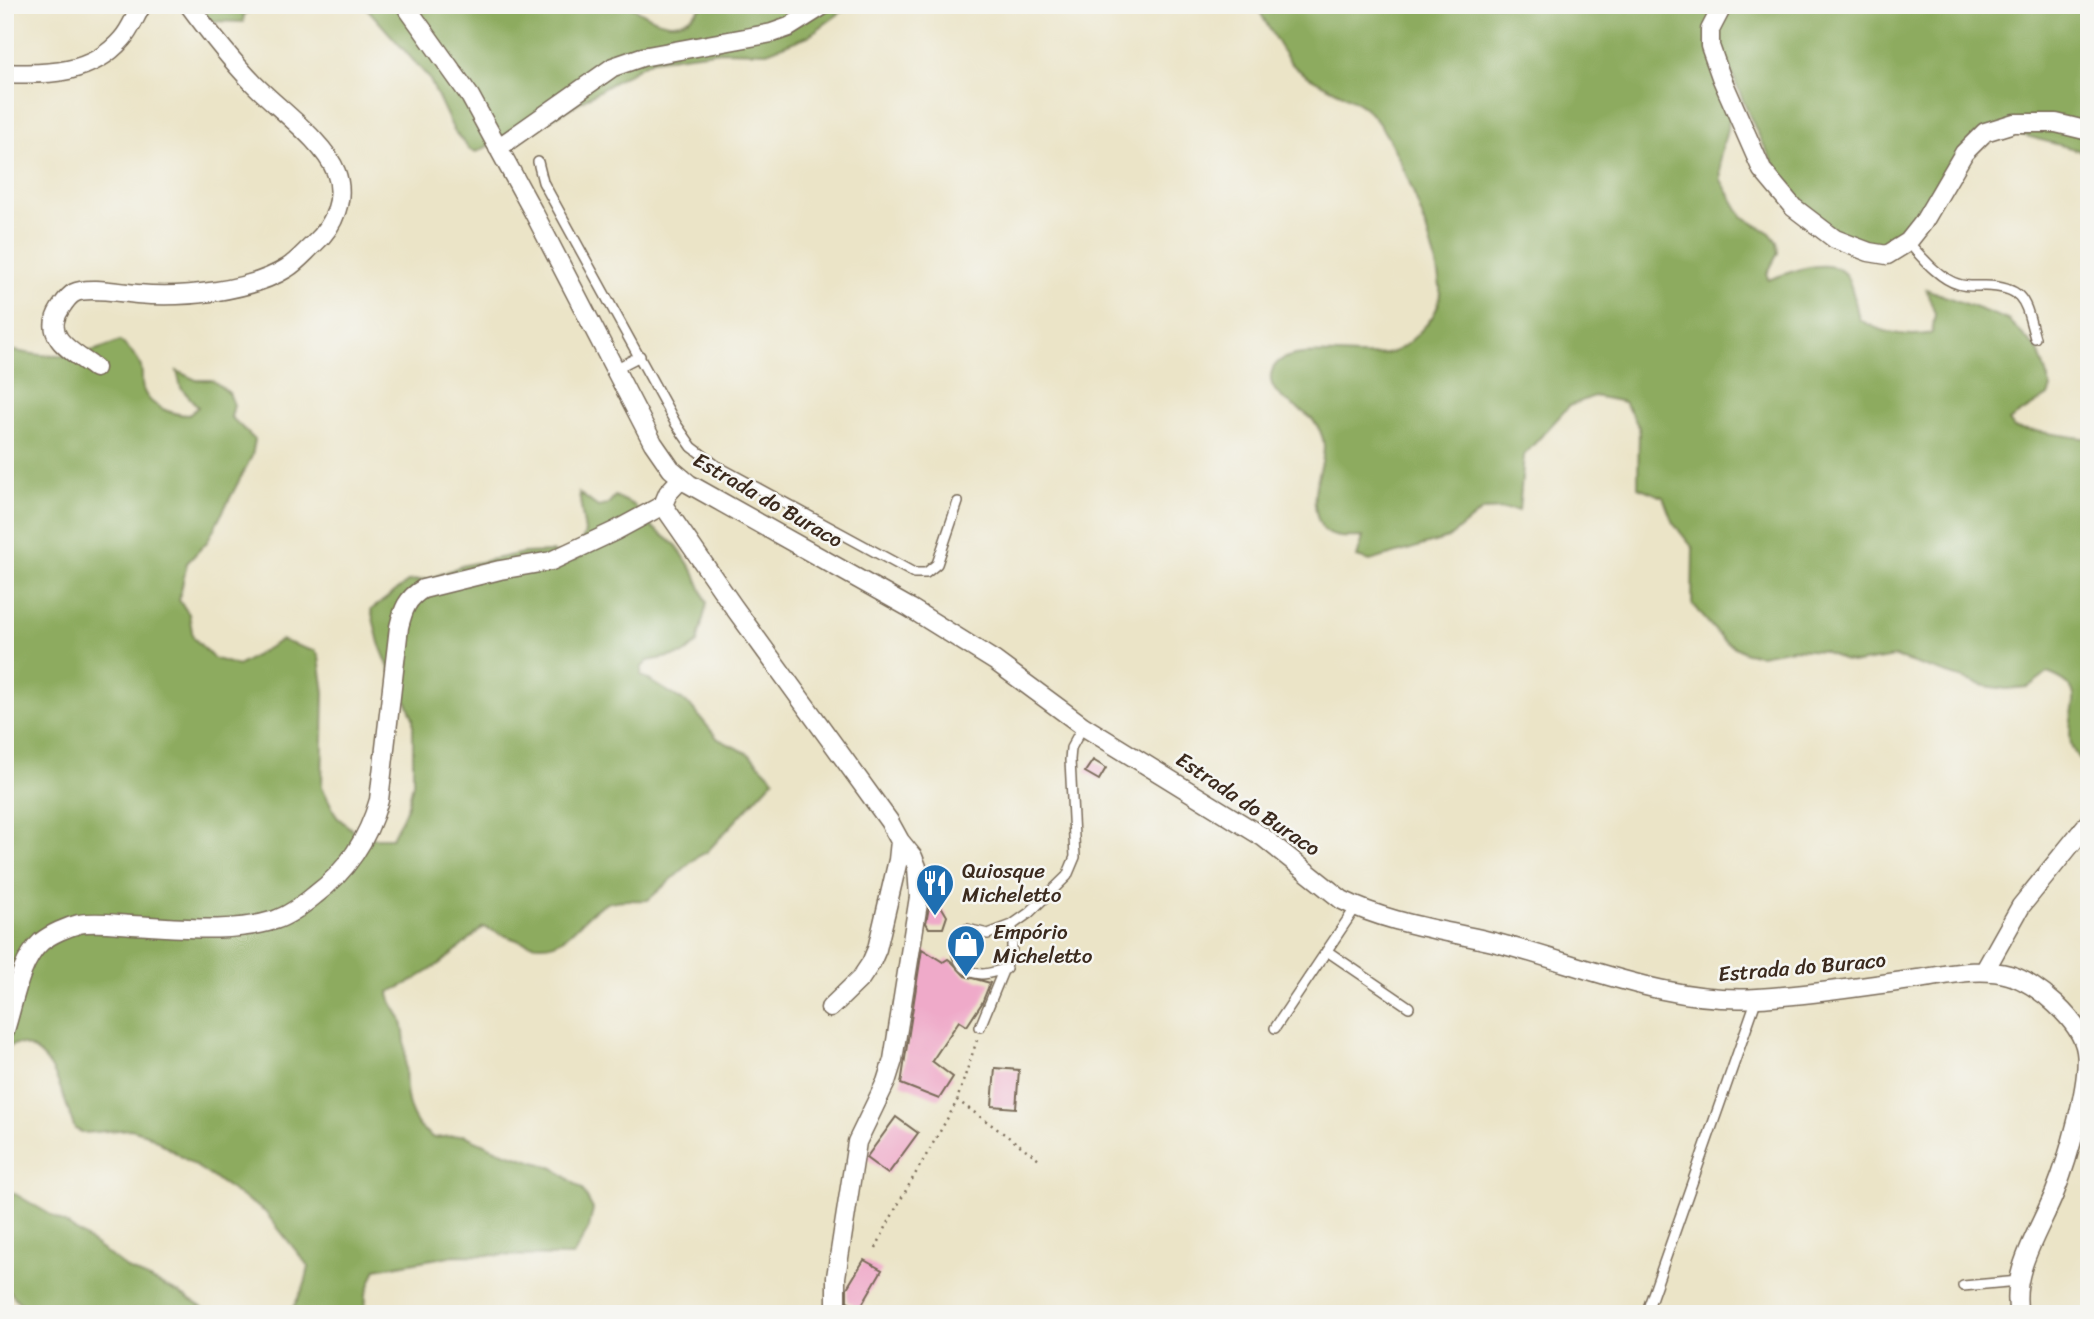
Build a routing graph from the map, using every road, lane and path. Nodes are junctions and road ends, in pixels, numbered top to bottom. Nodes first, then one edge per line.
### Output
1 (142, 5) edge
2 (189, 5) edge
3 (405, 5) edge
4 (824, 5) edge
5 (1723, 5) edge
6 (5, 74) edge
7 (2089, 131) edge
8 (498, 148) junction
9 (538, 162) dead end
10 (1908, 242) junction
11 (2035, 338) dead end
12 (639, 356) junction
13 (95, 368) dead end
14 (615, 369) junction
15 (682, 478) junction
16 (958, 502) dead end
17 (663, 505) junction
18 (1083, 726) junction
19 (2089, 822) edge
20 (900, 841) junction
21 (1356, 907) junction
22 (1012, 925) junction
23 (1326, 951) junction
24 (1006, 969) junction
25 (1985, 970) junction
26 (1757, 998) junction
27 (1409, 1007) dead end
28 (830, 1008) dead end
29 (980, 1027) joint
30 (1275, 1028) dead end
31 (5, 1030) edge
32 (958, 1100) junction
33 (1039, 1159) dead end
34 (876, 1248) dead end
35 (2019, 1281) junction
36 (1963, 1286) dead end
37 (836, 1314) edge
38 (1646, 1314) edge
39 (2019, 1314) edge

1 - 6 street
2 - 13 street
3 - 8 street, Estrada do Buraco
4 - 8 street
5 - 10 street
7 - 10 street
8 - 14 street, Estrada do Buraco
9 - 12 lane
10 - 11 lane
12 - 14 lane
12 - 16 lane
14 - 15 street, Estrada do Buraco
15 - 17 street
15 - 18 street, Estrada do Buraco
17 - 20 street
17 - 31 street
18 - 21 street, Estrada do Buraco
18 - 22 lane
19 - 25 street
20 - 28 street
20 - 37 street
21 - 23 lane
21 - 26 street, Estrada do Buraco
22 - 24 lane
22 - 24 lane
23 - 27 lane
23 - 30 lane
24 - 29 lane
25 - 26 street, Estrada do Buraco
25 - 35 street, Estrada do Buraco
26 - 38 lane
29 - 32 path
32 - 33 path
32 - 34 path
35 - 36 lane
35 - 39 street, Estrada do Buraco

